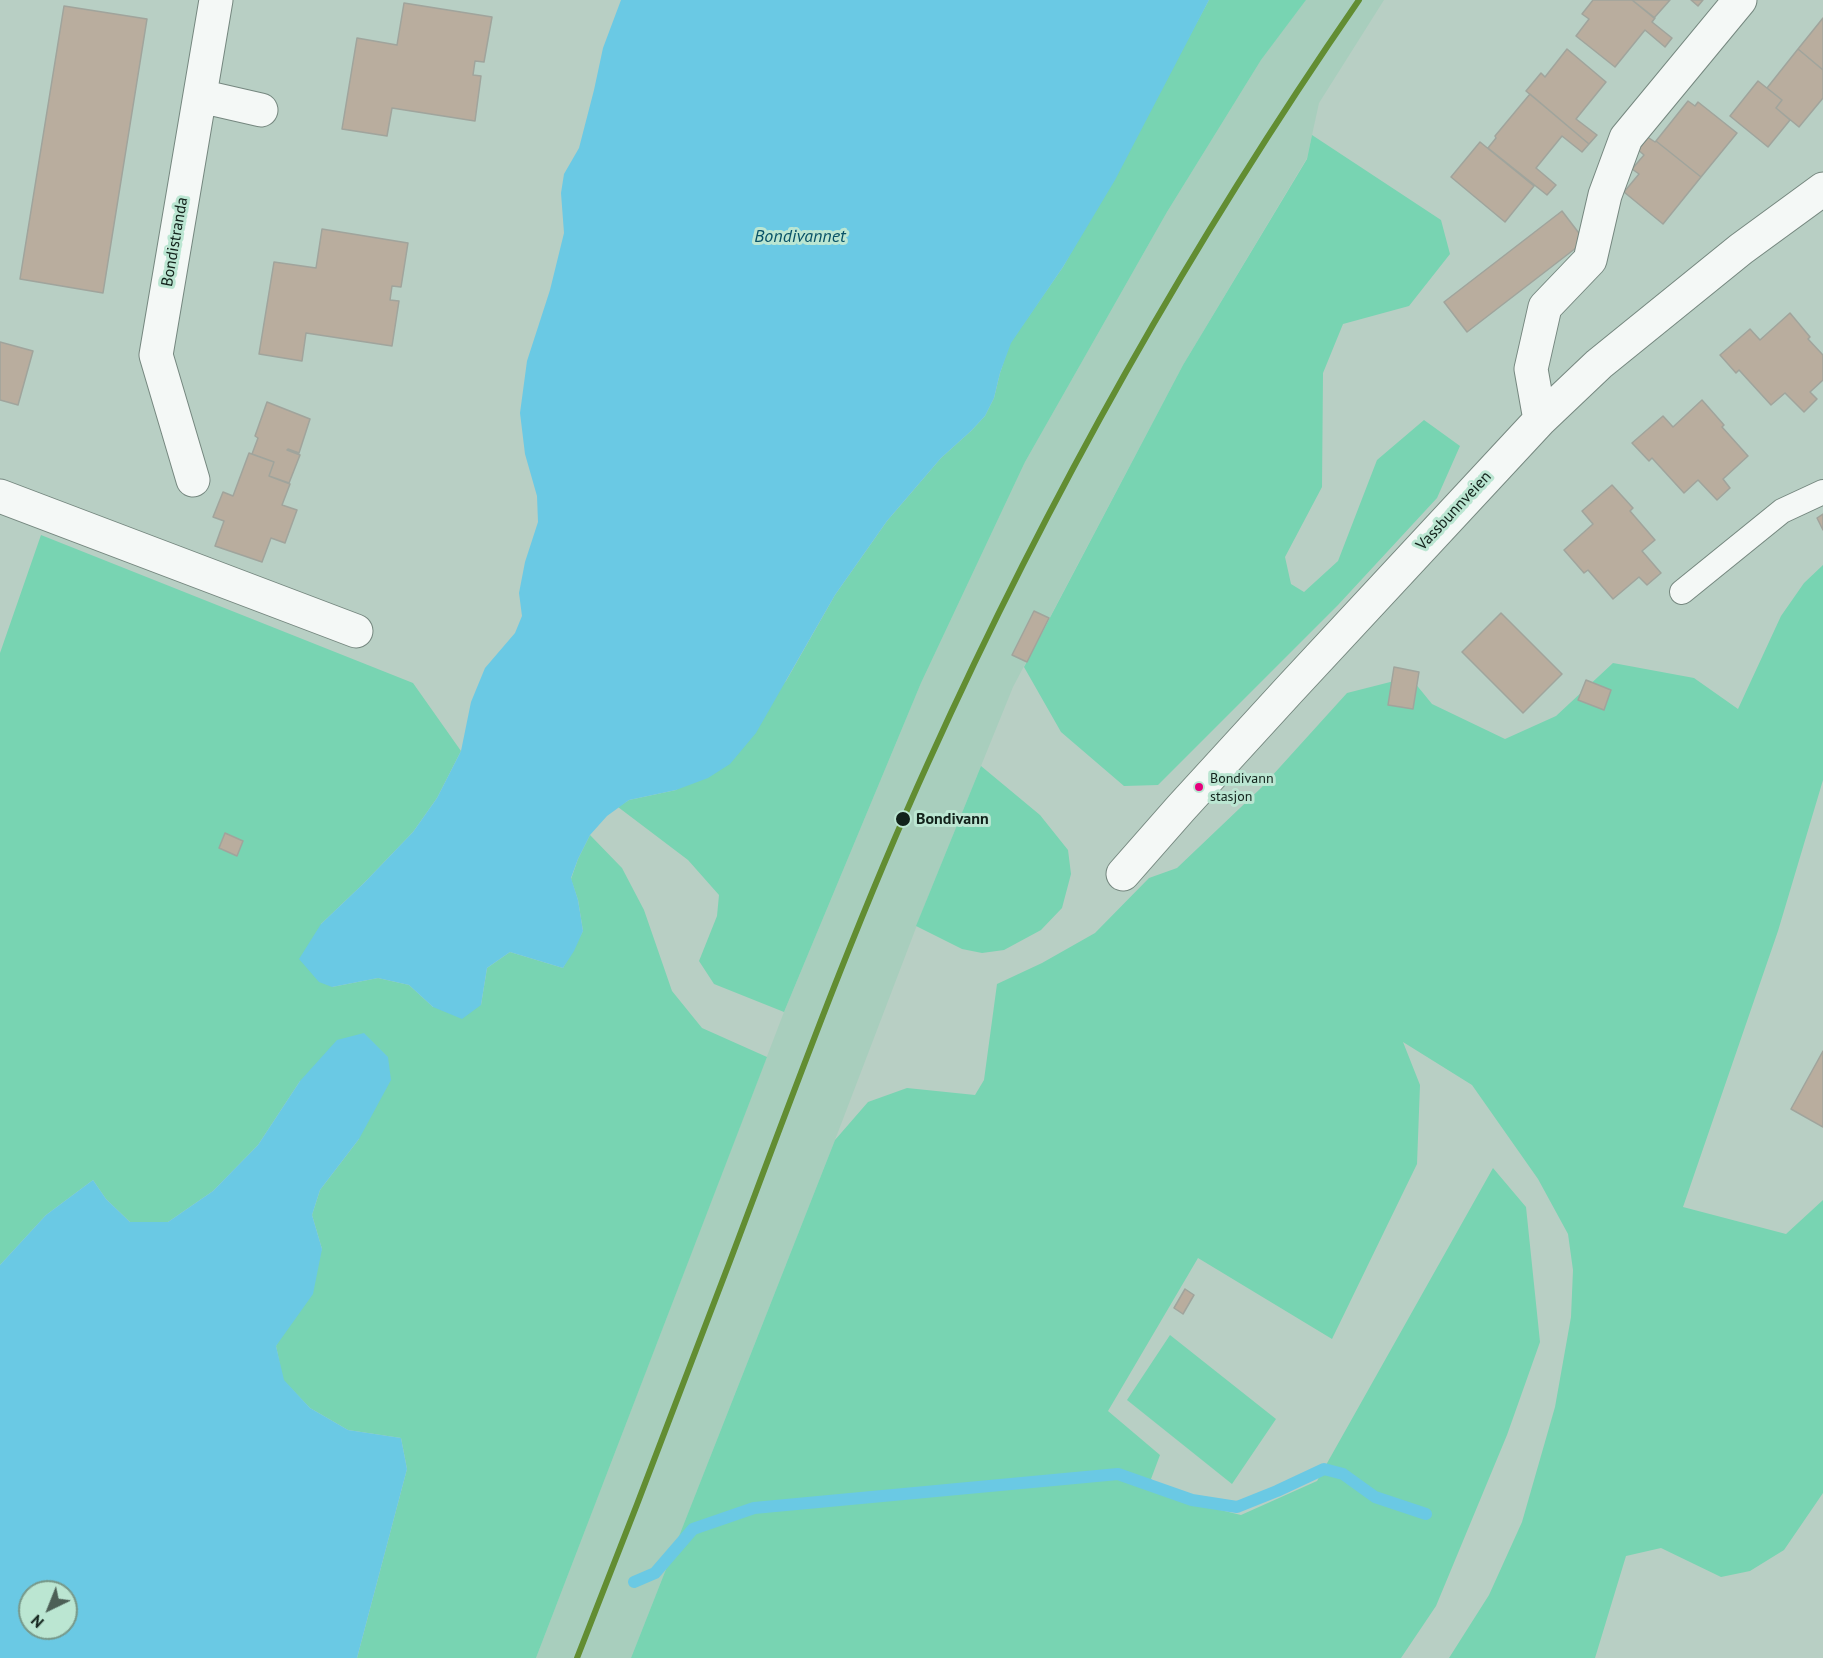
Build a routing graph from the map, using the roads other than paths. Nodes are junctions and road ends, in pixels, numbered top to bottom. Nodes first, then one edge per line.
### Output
1 (216, 0) edge
2 (1740, 0) edge
3 (200, 96) junction
4 (261, 110) dead end
5 (1823, 189) edge
6 (1540, 420) junction
7 (193, 480) dead end
8 (1823, 492) edge
9 (0, 496) edge
10 (1682, 592) dead end
11 (356, 631) dead end
12 (1124, 874) dead end

1 - 3 street, Bondistranda
2 - 6 street
3 - 4 street
3 - 7 street, Bondistranda
5 - 6 street, Vassbunnveien
6 - 12 street, Vassbunnveien
8 - 10 lane
9 - 11 street

